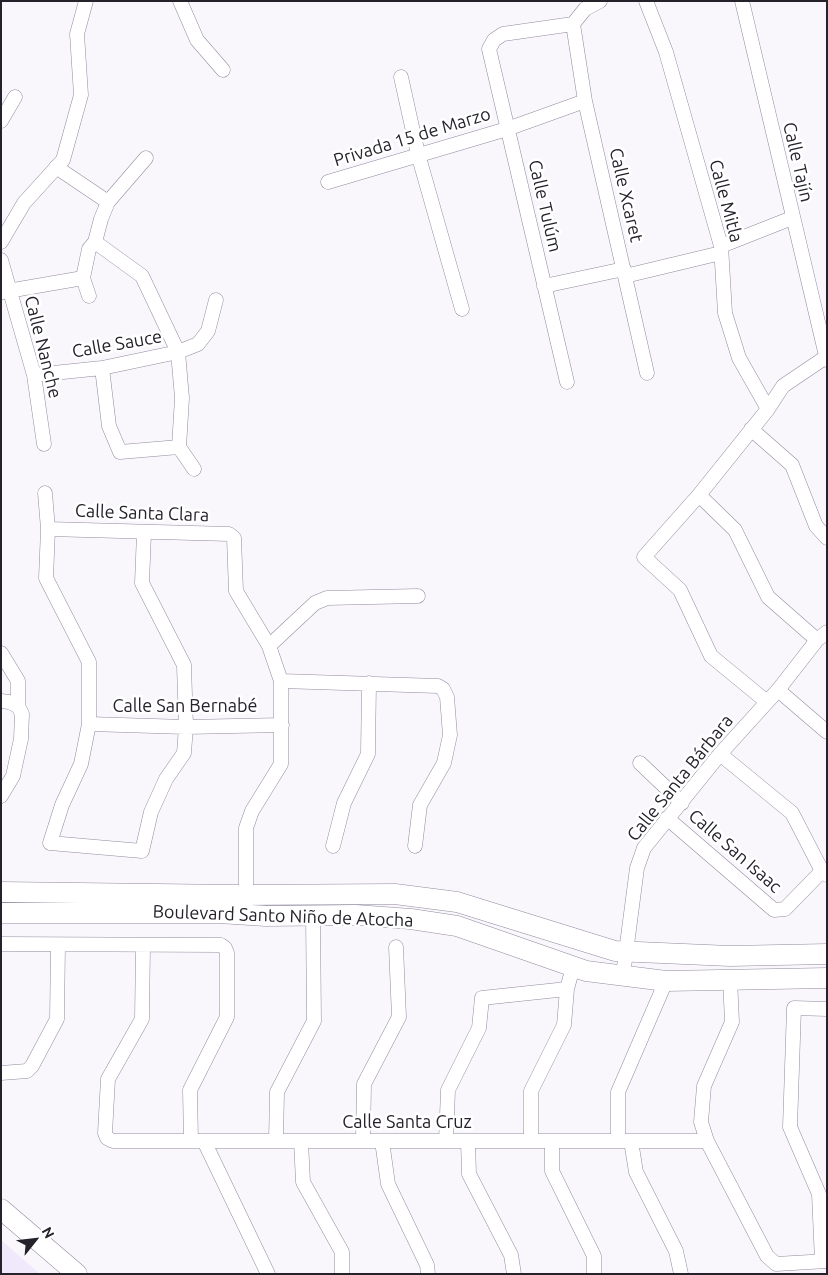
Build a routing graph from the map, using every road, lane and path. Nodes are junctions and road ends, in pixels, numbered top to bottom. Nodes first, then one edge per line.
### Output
1 (86, 1) edge
2 (180, 1) edge
3 (600, 1) edge
4 (646, 1) edge
5 (742, 1) edge
6 (574, 24) junction
7 (222, 70) dead end
8 (402, 77) dead end
9 (15, 97) dead end
10 (585, 101) junction
11 (1, 121) edge
12 (507, 129) junction
13 (418, 154) junction
14 (146, 158) dead end
15 (56, 167) junction
16 (328, 182) dead end
17 (108, 202) junction
18 (792, 218) junction
19 (1, 242) edge
20 (95, 242) junction
21 (721, 250) junction
22 (1, 260) edge
23 (624, 272) junction
24 (83, 278) junction
25 (544, 286) junction
26 (6, 291) edge
27 (89, 296) dead end
28 (216, 300) dead end
29 (462, 308) dead end
30 (178, 352) junction
31 (826, 358) edge
32 (102, 368) junction
33 (647, 373) dead end
34 (34, 375) junction
35 (567, 382) dead end
36 (768, 409) junction
37 (751, 430) junction
38 (44, 444) dead end
39 (179, 446) junction
40 (194, 469) dead end
41 (45, 493) dead end
42 (699, 495) junction
43 (48, 529) junction
44 (144, 533) junction
45 (827, 538) edge
46 (418, 596) dead end
47 (822, 636) edge
48 (269, 646) junction
49 (1, 653) edge
50 (281, 681) junction
51 (369, 683) junction
52 (778, 690) junction
53 (1, 701) edge
54 (766, 702) junction
55 (18, 706) junction
56 (88, 724) junction
57 (282, 725) junction
58 (186, 727) junction
59 (827, 732) edge
60 (720, 754) junction
61 (640, 763) dead end
62 (1, 796) edge
63 (682, 803) junction
64 (668, 818) junction
65 (333, 846) dead end
66 (415, 846) dead end
67 (824, 873) edge
68 (1, 892) edge
69 (246, 894) junction
70 (1, 913) edge
71 (245, 915) junction
72 (313, 915) junction
73 (1, 944) edge
74 (58, 945) junction
75 (143, 945) junction
76 (396, 948) dead end
77 (626, 952) junction
78 (827, 954) edge
79 (573, 967) junction
80 (623, 975) junction
81 (730, 978) junction
82 (827, 978) edge
83 (666, 981) junction
84 (567, 989) junction
85 (827, 1009) edge
86 (1, 1073) edge
87 (198, 1141) junction
88 (276, 1141) junction
89 (301, 1141) junction
90 (363, 1141) junction
91 (382, 1141) junction
92 (446, 1141) junction
93 (468, 1141) junction
94 (531, 1141) junction
95 (552, 1141) junction
96 (624, 1141) junction
97 (708, 1141) junction
98 (1, 1208) edge
99 (824, 1261) edge
100 (77, 1274) edge
101 (268, 1274) edge
102 (342, 1274) edge
103 (428, 1274) edge
104 (514, 1274) edge
105 (594, 1274) edge
106 (681, 1274) edge

1 - 15 street
2 - 7 street
3 - 6 street
4 - 21 street, Calle Mitla
5 - 18 street, Calle Tajín
6 - 10 street, Calle Xcaret
6 - 12 street, Calle Tulúm
8 - 13 street
9 - 11 street
10 - 12 street, Privada 15 de Marzo
10 - 23 street, Calle Xcaret
12 - 13 street, Privada 15 de Marzo
12 - 25 street, Calle Tulúm
13 - 16 street, Privada 15 de Marzo
13 - 29 street
14 - 17 street
15 - 17 street
15 - 19 street
17 - 20 street
18 - 21 street
18 - 31 street, Calle Tajín
20 - 24 street
20 - 30 street
21 - 23 street
21 - 36 street, Calle Mitla
22 - 26 street, Calle Nanche
23 - 25 street
23 - 33 street, Calle Xcaret
24 - 26 street
24 - 27 street
25 - 35 street, Calle Tulúm
26 - 34 street, Calle Nanche
28 - 30 street, Calle Sauce
30 - 32 street, Calle Sauce
30 - 39 street
31 - 36 street
32 - 34 street, Calle Sauce
32 - 39 street
34 - 38 street, Calle Nanche
36 - 37 street
37 - 42 street
37 - 45 street
39 - 40 street
41 - 43 street
42 - 47 street
42 - 54 street
43 - 44 street, Calle Santa Clara
43 - 56 street
44 - 48 street, Calle Santa Clara
44 - 58 street
46 - 48 street
47 - 52 street, Calle Santa Bárbara
48 - 50 street
49 - 55 street
50 - 51 street
50 - 57 street
51 - 65 street
51 - 66 street
52 - 54 street, Calle Santa Bárbara
52 - 59 street
53 - 55 street
54 - 60 street, Calle Santa Bárbara
55 - 62 street
56 - 58 street, Calle San Bernabé
56 - 58 street
57 - 58 street, Calle San Bernabé
57 - 69 street
60 - 63 street, Calle Santa Bárbara
60 - 67 street
61 - 63 street, Calle San Isaac
63 - 64 street, Calle Santa Bárbara
64 - 67 street, Calle San Isaac
64 - 77 street, Calle Santa Bárbara
68 - 69 street, Boulevard Santo Niño de Atocha
69 - 71 street
69 - 77 street, Boulevard Santo Niño de Atocha
70 - 71 street, Boulevard Santo Niño de Atocha
71 - 72 street, Boulevard Santo Niño de Atocha
72 - 79 street, Boulevard Santo Niño de Atocha
72 - 88 street
73 - 74 street
74 - 75 street
74 - 86 street
75 - 87 street
75 - 87 street, Calle Santa Cruz
76 - 90 street
77 - 78 street, Boulevard Santo Niño de Atocha
77 - 80 street, Calle Santa Bárbara
79 - 80 street, Boulevard Santo Niño de Atocha
79 - 84 street
80 - 83 street, Boulevard Santo Niño de Atocha
81 - 82 street, Boulevard Santo Niño de Atocha
81 - 83 street, Boulevard Santo Niño de Atocha
81 - 97 street
83 - 96 street
84 - 92 street
84 - 94 street
85 - 99 street
87 - 88 street, Calle Santa Cruz
87 - 101 street
88 - 89 street, Calle Santa Cruz
89 - 90 street, Calle Santa Cruz
89 - 102 street
90 - 91 street, Calle Santa Cruz
91 - 92 street, Calle Santa Cruz
91 - 103 street
92 - 93 street, Calle Santa Cruz
93 - 94 street, Calle Santa Cruz
93 - 104 street
94 - 95 street, Calle Santa Cruz
95 - 96 street, Calle Santa Cruz
95 - 105 street
96 - 97 street, Calle Santa Cruz
96 - 106 street
97 - 99 street
98 - 100 street

